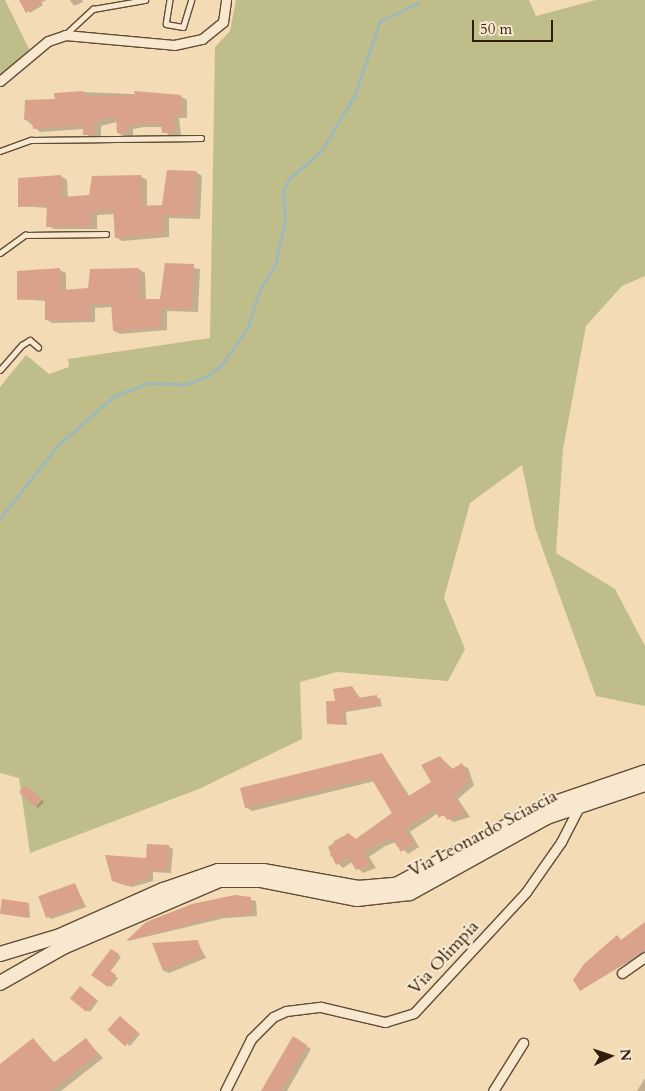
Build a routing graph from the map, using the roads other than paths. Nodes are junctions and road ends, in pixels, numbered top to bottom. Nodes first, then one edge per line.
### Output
1 (145, 0) edge
2 (170, 0) edge
3 (191, 0) edge
4 (226, 0) edge
5 (65, 35) junction
6 (0, 81) edge
7 (201, 138) dead end
8 (0, 151) edge
9 (106, 234) dead end
10 (0, 252) edge
11 (38, 347) dead end
12 (0, 370) edge
13 (645, 772) edge
14 (645, 784) edge
15 (581, 798) junction
16 (463, 859) junction
17 (33, 945) junction
18 (0, 954) edge
19 (645, 957) edge
20 (39, 959) junction
21 (622, 973) dead end
22 (0, 982) edge
23 (523, 1043) dead end
24 (225, 1091) edge
25 (493, 1091) edge

1 - 5 lane
2 - 3 lane
4 - 5 street
5 - 6 street
7 - 8 lane
9 - 10 lane
11 - 12 lane
13 - 15 street, Via Leonardo Sciascia
14 - 15 street, Via Leonardo Sciascia
15 - 16 street, Via Leonardo Sciascia
15 - 24 street, Via Olimpia
16 - 17 street, Via Leonardo Sciascia
16 - 20 street, Via Leonardo Sciascia
17 - 18 street, Via Leonardo Sciascia
17 - 20 street
19 - 21 street
20 - 22 street, Via Leonardo Sciascia
23 - 25 street

